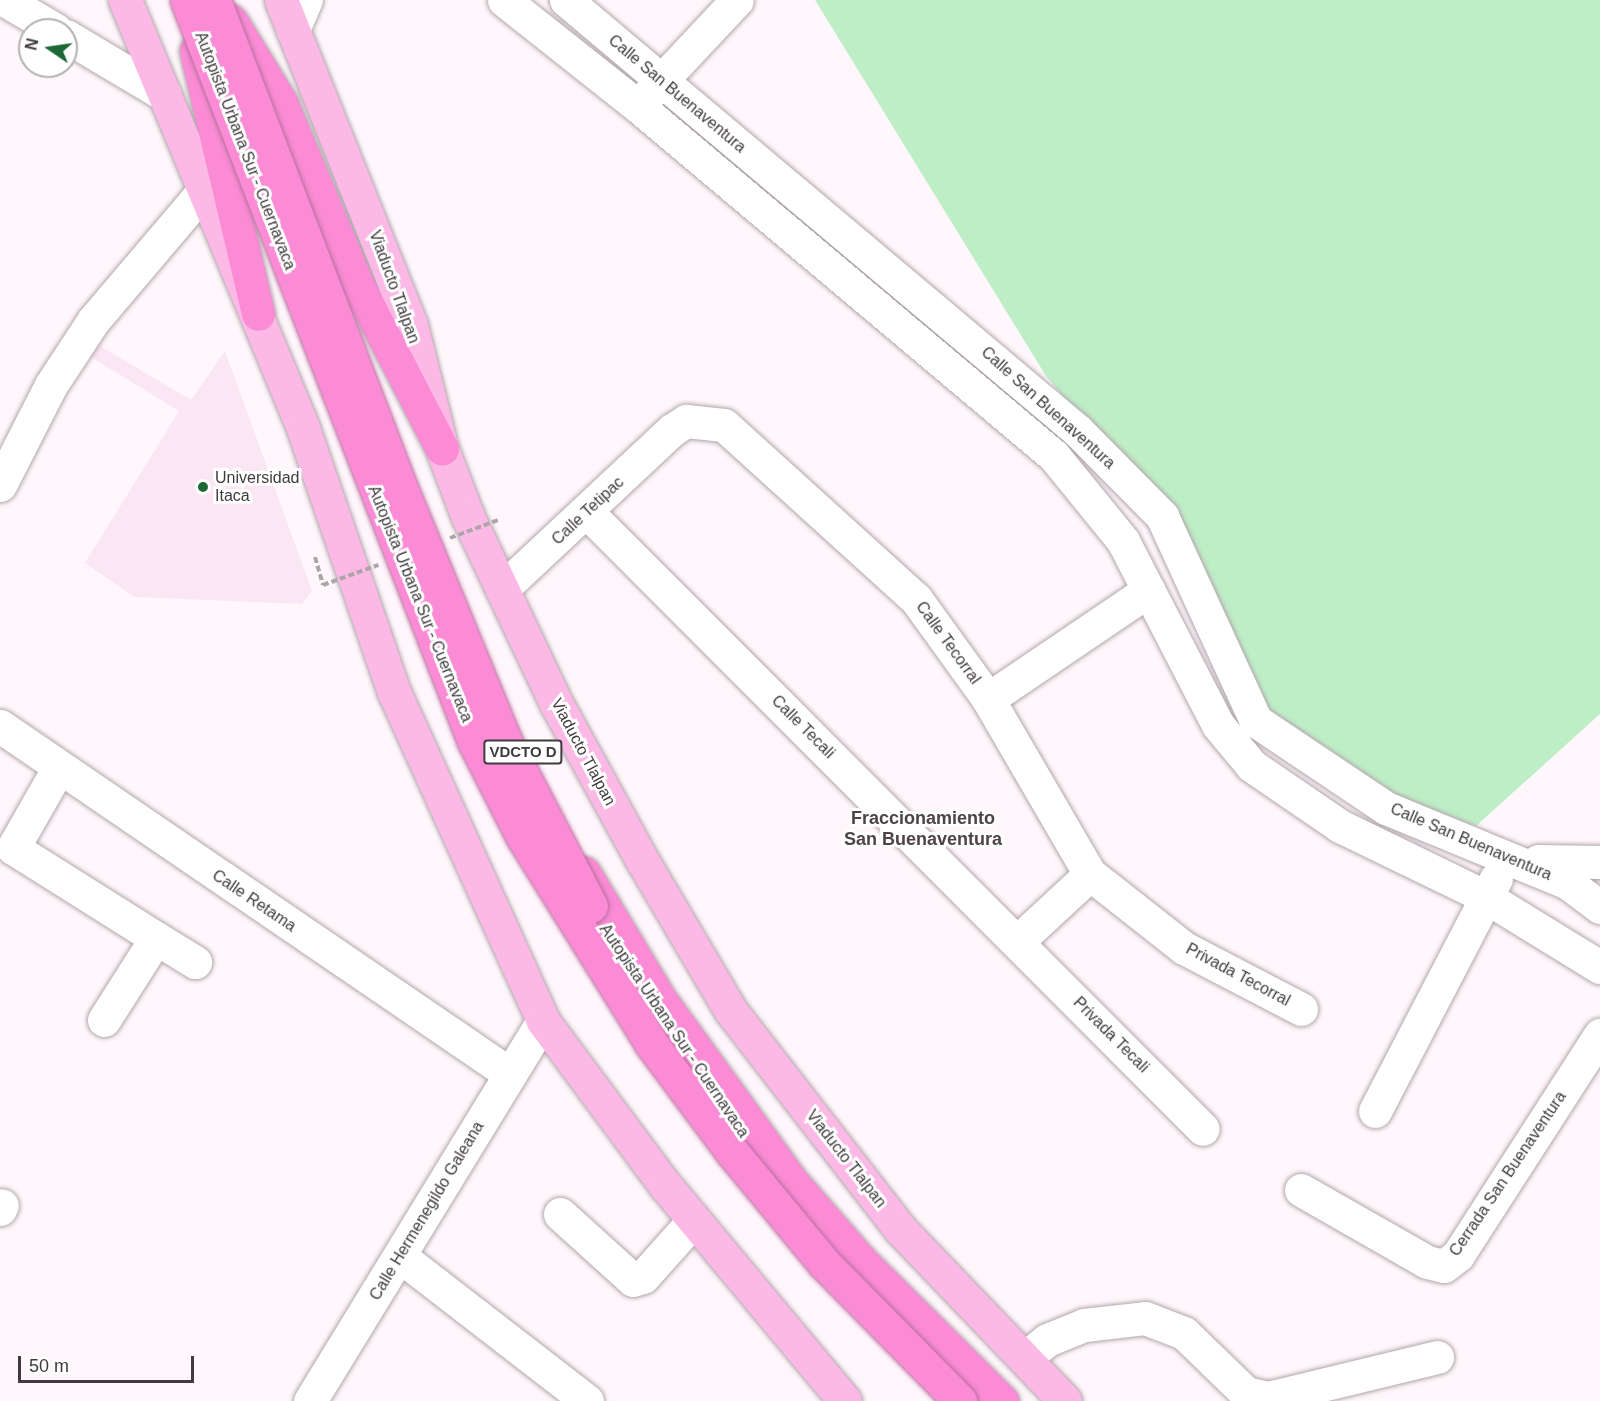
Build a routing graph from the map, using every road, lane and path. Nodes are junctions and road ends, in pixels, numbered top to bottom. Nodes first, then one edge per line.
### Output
1 (5, 0) edge
2 (125, 0) edge
3 (281, 0) edge
4 (306, 0) edge
5 (504, 0) edge
6 (566, 0) edge
7 (737, 0) edge
8 (202, 2) edge
9 (36, 18) edge
10 (293, 30) junction
11 (78, 43) edge
12 (658, 80) junction
13 (165, 95) junction
14 (639, 107) junction
15 (204, 190) junction
16 (258, 314) junction
17 (672, 430) joint
18 (442, 449) junction
19 (0, 485) edge
20 (588, 513) junction
21 (313, 546) dead end
22 (323, 585) dead end
23 (502, 589) junction
24 (1149, 590) junction
25 (988, 699) junction
26 (0, 726) edge
27 (58, 769) junction
28 (1507, 858) junction
29 (1600, 862) edge
30 (1090, 874) junction
31 (1486, 897) junction
32 (1600, 907) edge
33 (156, 938) junction
34 (1018, 941) junction
35 (195, 962) dead end
36 (1600, 967) edge
37 (1301, 1009) dead end
38 (104, 1020) dead end
39 (543, 1021) junction
40 (1600, 1035) edge
41 (510, 1074) junction
42 (1375, 1111) dead end
43 (1203, 1129) dead end
44 (1300, 1190) dead end
45 (560, 1214) dead end
46 (694, 1220) junction
47 (401, 1257) junction
48 (1437, 1357) dead end
49 (1025, 1358) junction
50 (310, 1401) edge
51 (587, 1401) edge
52 (845, 1401) edge
53 (943, 1401) edge
54 (960, 1401) edge
55 (985, 1401) edge
56 (1002, 1401) edge
57 (1065, 1401) edge

1 - 9 street
2 - 13 main road
3 - 10 main road, Viaducto Tlalpan
4 - 10 street
5 - 14 street, Calle San Buenaventura
6 - 12 street, Calle San Buenaventura
7 - 12 street
8 - 16 highway
8 - 18 highway
8 - 53 highway, VDCTO D
8 - 54 highway, Autopista Urbana Sur - Cuernavaca, bridge
8 - 55 highway, Autopista Urbana Sur - Cuernavaca, bridge
8 - 56 highway, VDCTO D
10 - 18 main road, Viaducto Tlalpan
11 - 13 street
12 - 14 street
12 - 28 street, Calle San Buenaventura
13 - 15 main road
14 - 24 street, Calle San Buenaventura
15 - 16 main road
15 - 19 street
16 - 39 main road
17 - 20 street, Calle Tetipac
17 - 25 street, Calle Tecorral
18 - 23 main road, Viaducto Tlalpan
20 - 23 street, Calle Tetipac
20 - 34 street, Calle Tecali
21 - 22 path
23 - 49 main road, Viaducto Tlalpan
24 - 25 street
24 - 31 street, Calle San Buenaventura
25 - 30 street, Calle Tecorral
26 - 27 street, Calle Retama
27 - 33 street
27 - 41 street, Calle Retama
28 - 29 street
28 - 31 street
28 - 32 street, Calle San Buenaventura
30 - 34 street
30 - 37 street, Privada Tecorral
31 - 36 street, Calle San Buenaventura
31 - 42 street
33 - 35 street
33 - 38 street
34 - 43 street, Privada Tecali
39 - 41 street, Calle Hermenegildo Galeana
39 - 46 main road
40 - 44 street, Cerrada San Buenaventura
41 - 47 street, Calle Hermenegildo Galeana
45 - 46 street
46 - 52 main road
47 - 50 street, Calle Hermenegildo Galeana
47 - 51 street
48 - 49 street
49 - 57 main road, Viaducto Tlalpan

